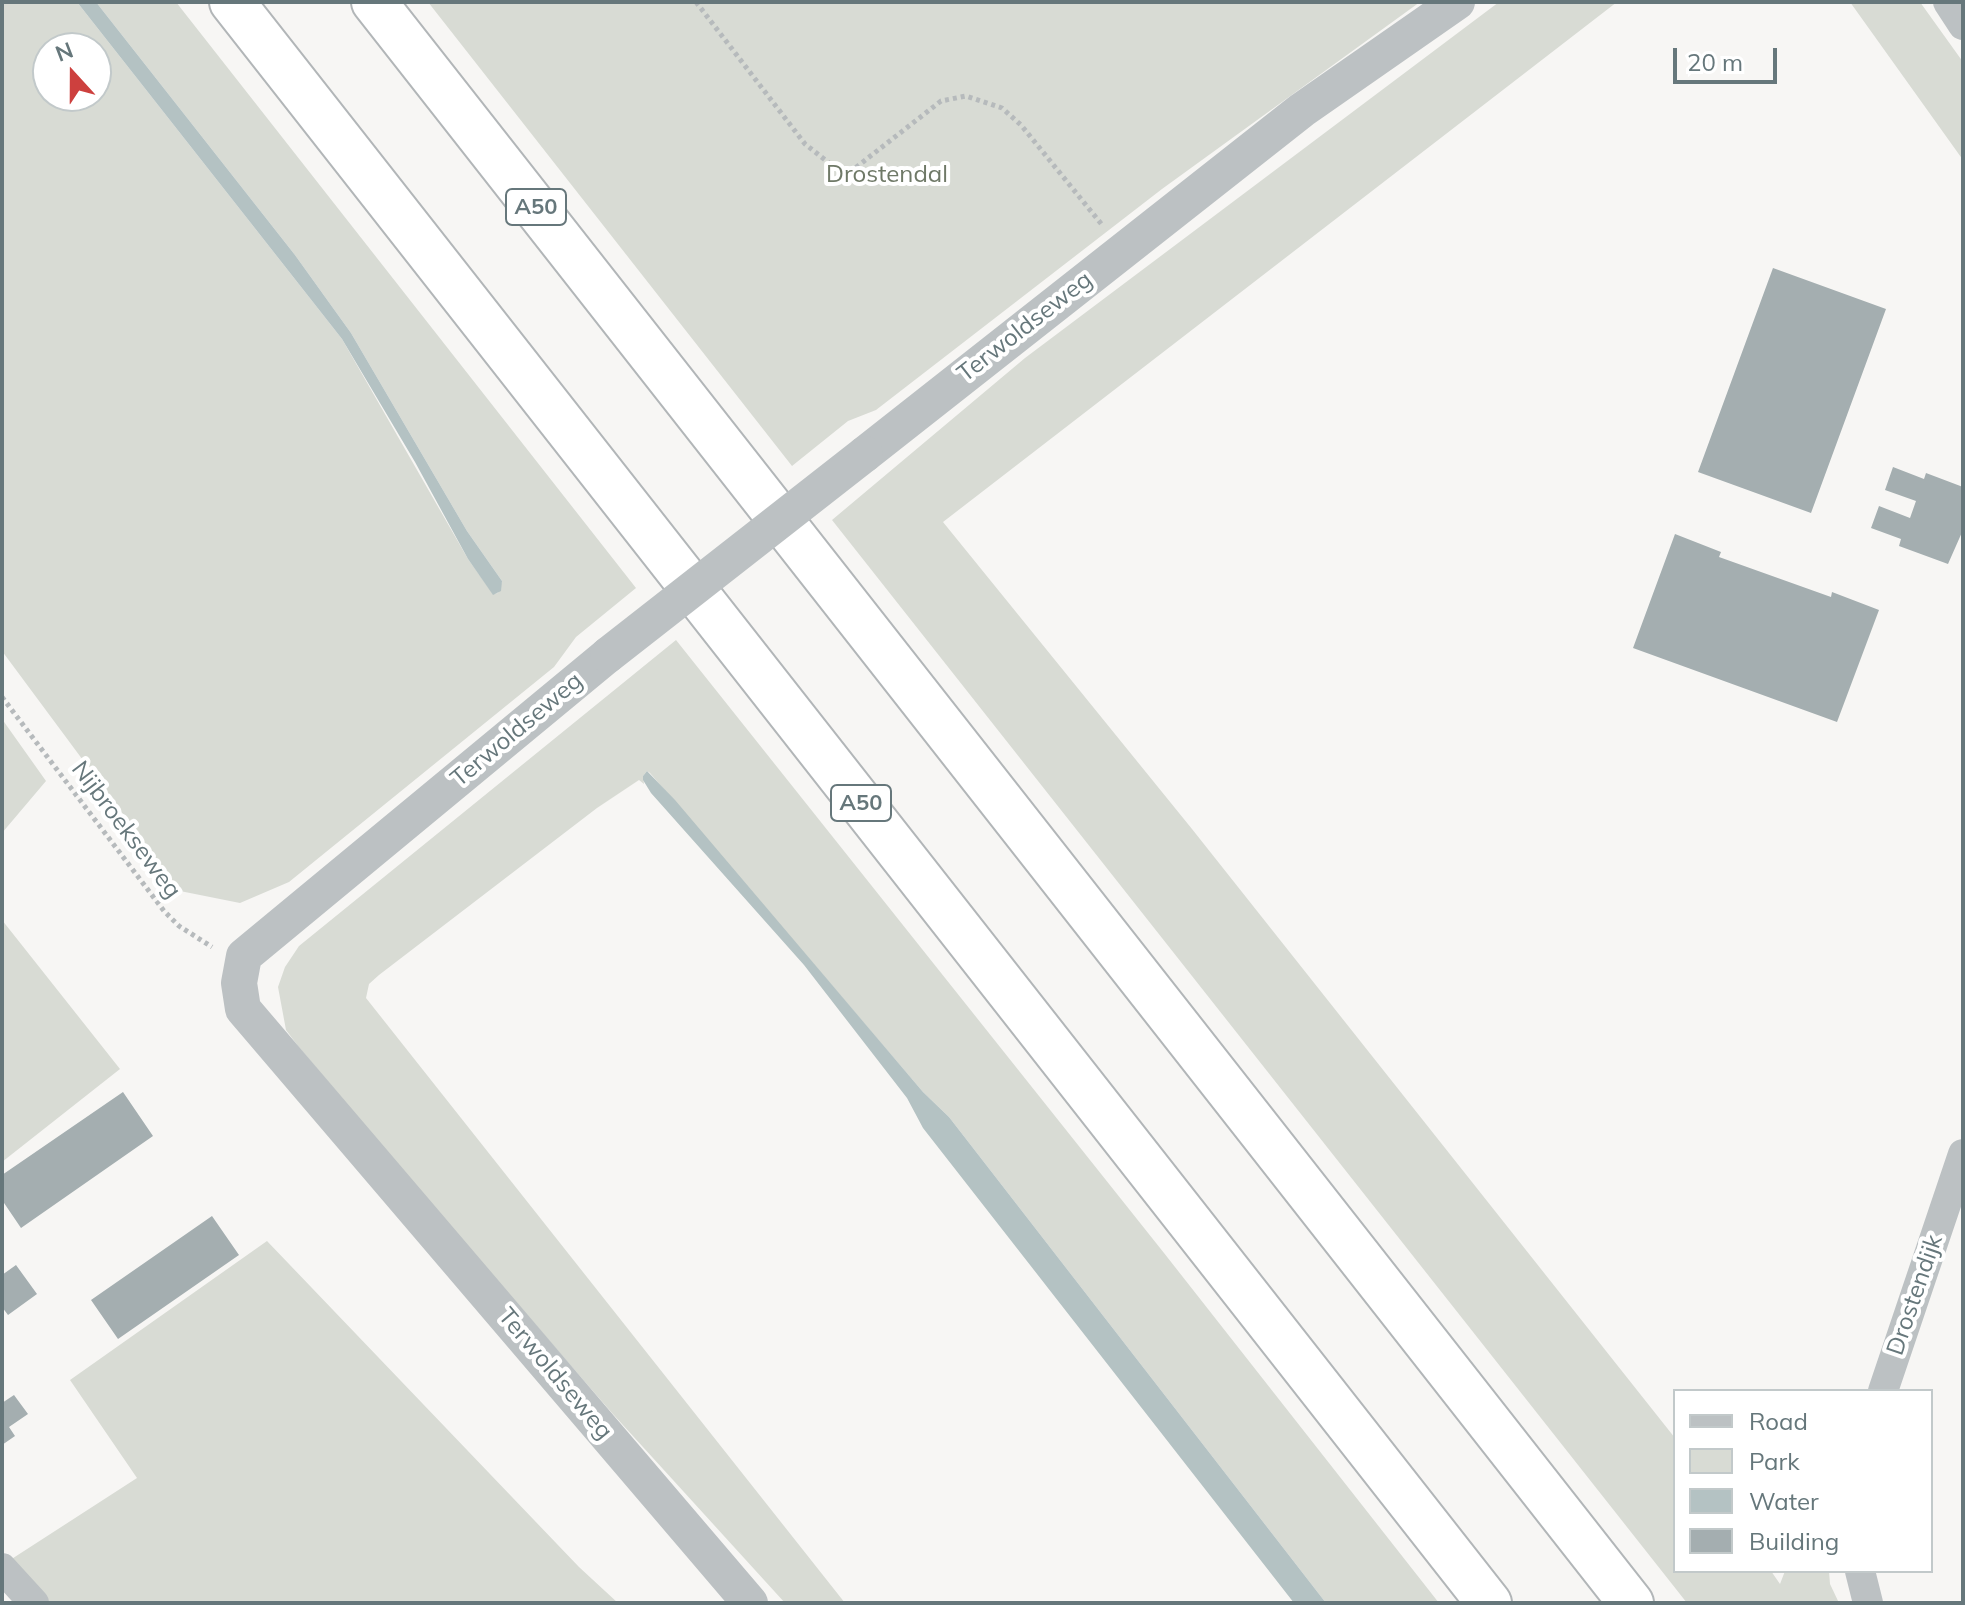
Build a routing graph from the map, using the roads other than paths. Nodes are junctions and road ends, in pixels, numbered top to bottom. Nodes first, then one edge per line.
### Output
1 (232, 2) edge
2 (374, 2) edge
3 (1457, 2) edge
4 (1948, 2) edge
5 (1963, 25) edge
6 (1963, 1154) edge
7 (1884, 1389) edge
8 (2, 1568) edge
9 (1860, 1573) edge
10 (34, 1603) edge
11 (750, 1603) edge
12 (1489, 1603) edge
13 (1631, 1603) edge
14 (1868, 1603) edge

1 - 12 highway, A50
2 - 13 highway, A50
3 - 11 street, Terwoldseweg, bridge
4 - 5 street
6 - 7 street, Drostendijk
8 - 10 street
9 - 14 street

